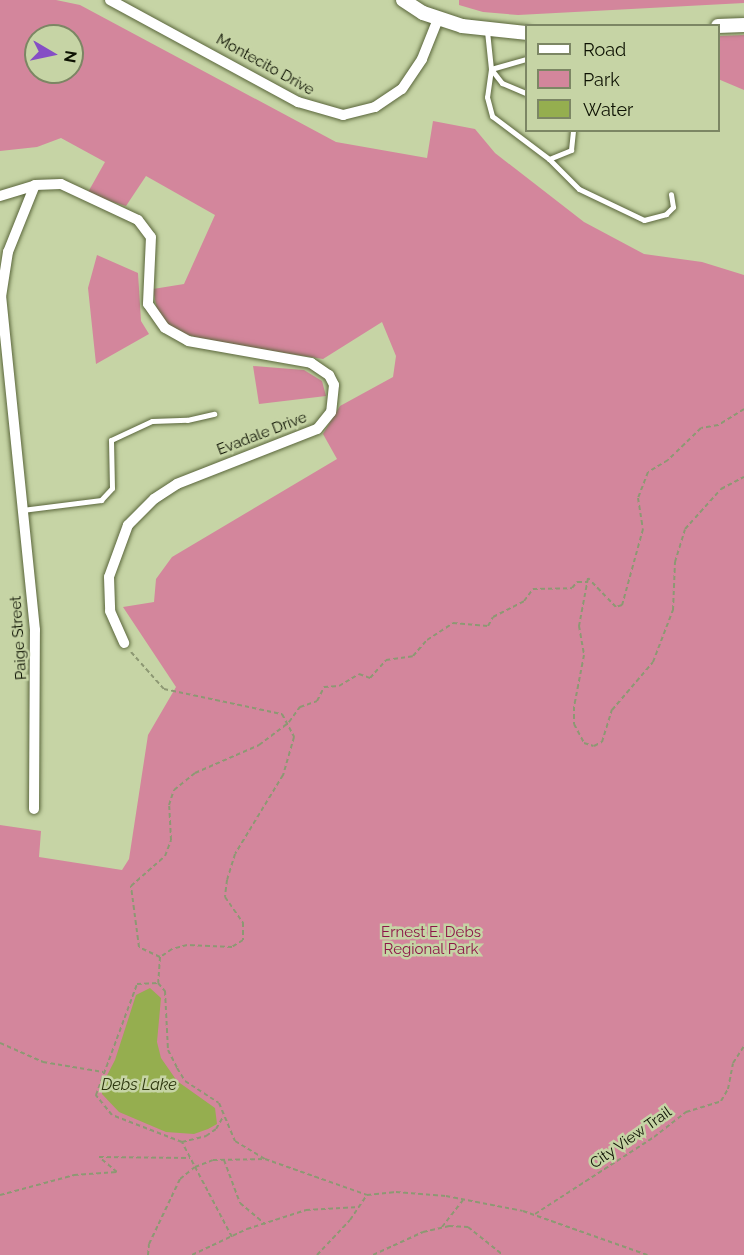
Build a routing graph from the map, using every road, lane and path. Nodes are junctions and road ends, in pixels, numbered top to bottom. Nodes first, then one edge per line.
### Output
1 (110, 0) edge
2 (403, 0) edge
3 (438, 19) junction
4 (744, 25) edge
5 (720, 26) edge
6 (486, 31) junction
7 (525, 33) edge
8 (525, 59) edge
9 (491, 69) junction
10 (525, 93) edge
11 (573, 132) edge
12 (549, 159) junction
13 (35, 185) junction
14 (671, 194) dead end
15 (0, 196) edge
16 (744, 409) edge
17 (214, 414) dead end
18 (744, 477) edge
19 (22, 510) junction
20 (588, 582) junction
21 (124, 642) joint
22 (289, 722) junction
23 (34, 810) dead end
24 (160, 957) junction
25 (158, 983) junction
26 (0, 1043) edge
27 (744, 1046) edge
28 (105, 1072) junction
29 (223, 1116) junction
30 (182, 1142) junction
31 (190, 1158) junction
32 (224, 1159) junction
33 (265, 1159) junction
34 (195, 1167) junction
35 (0, 1195) edge
36 (367, 1195) junction
37 (463, 1200) junction
38 (359, 1207) junction
39 (535, 1214) junction
40 (265, 1224) junction
41 (442, 1227) junction
42 (232, 1237) junction
43 (148, 1255) edge
44 (192, 1255) edge
45 (317, 1255) edge
46 (373, 1255) edge
47 (503, 1255) edge
48 (647, 1255) edge

1 - 3 street, Montecito Drive
2 - 3 street
3 - 6 street
4 - 5 street
6 - 7 street
6 - 9 lane
8 - 9 lane
9 - 10 lane
9 - 12 lane
11 - 12 lane
12 - 14 lane
13 - 15 street
13 - 19 street, Paige Street
13 - 21 street, Evadale Drive
16 - 20 path
17 - 19 lane
18 - 20 path
19 - 23 street, Paige Street
20 - 22 path
21 - 22 path
22 - 24 path
22 - 24 path
24 - 25 path
25 - 28 path
25 - 29 path
26 - 28 path
27 - 39 path, City View Trail
28 - 30 path
29 - 30 path
29 - 33 path
30 - 31 path
31 - 34 path
31 - 35 path
32 - 33 path
32 - 34 path
32 - 40 path
33 - 36 path
34 - 42 path
34 - 43 path
36 - 37 path
36 - 38 path
37 - 39 path
37 - 41 path
38 - 40 path
38 - 45 path
39 - 48 path
40 - 42 path
41 - 46 path
41 - 47 path
42 - 44 path

